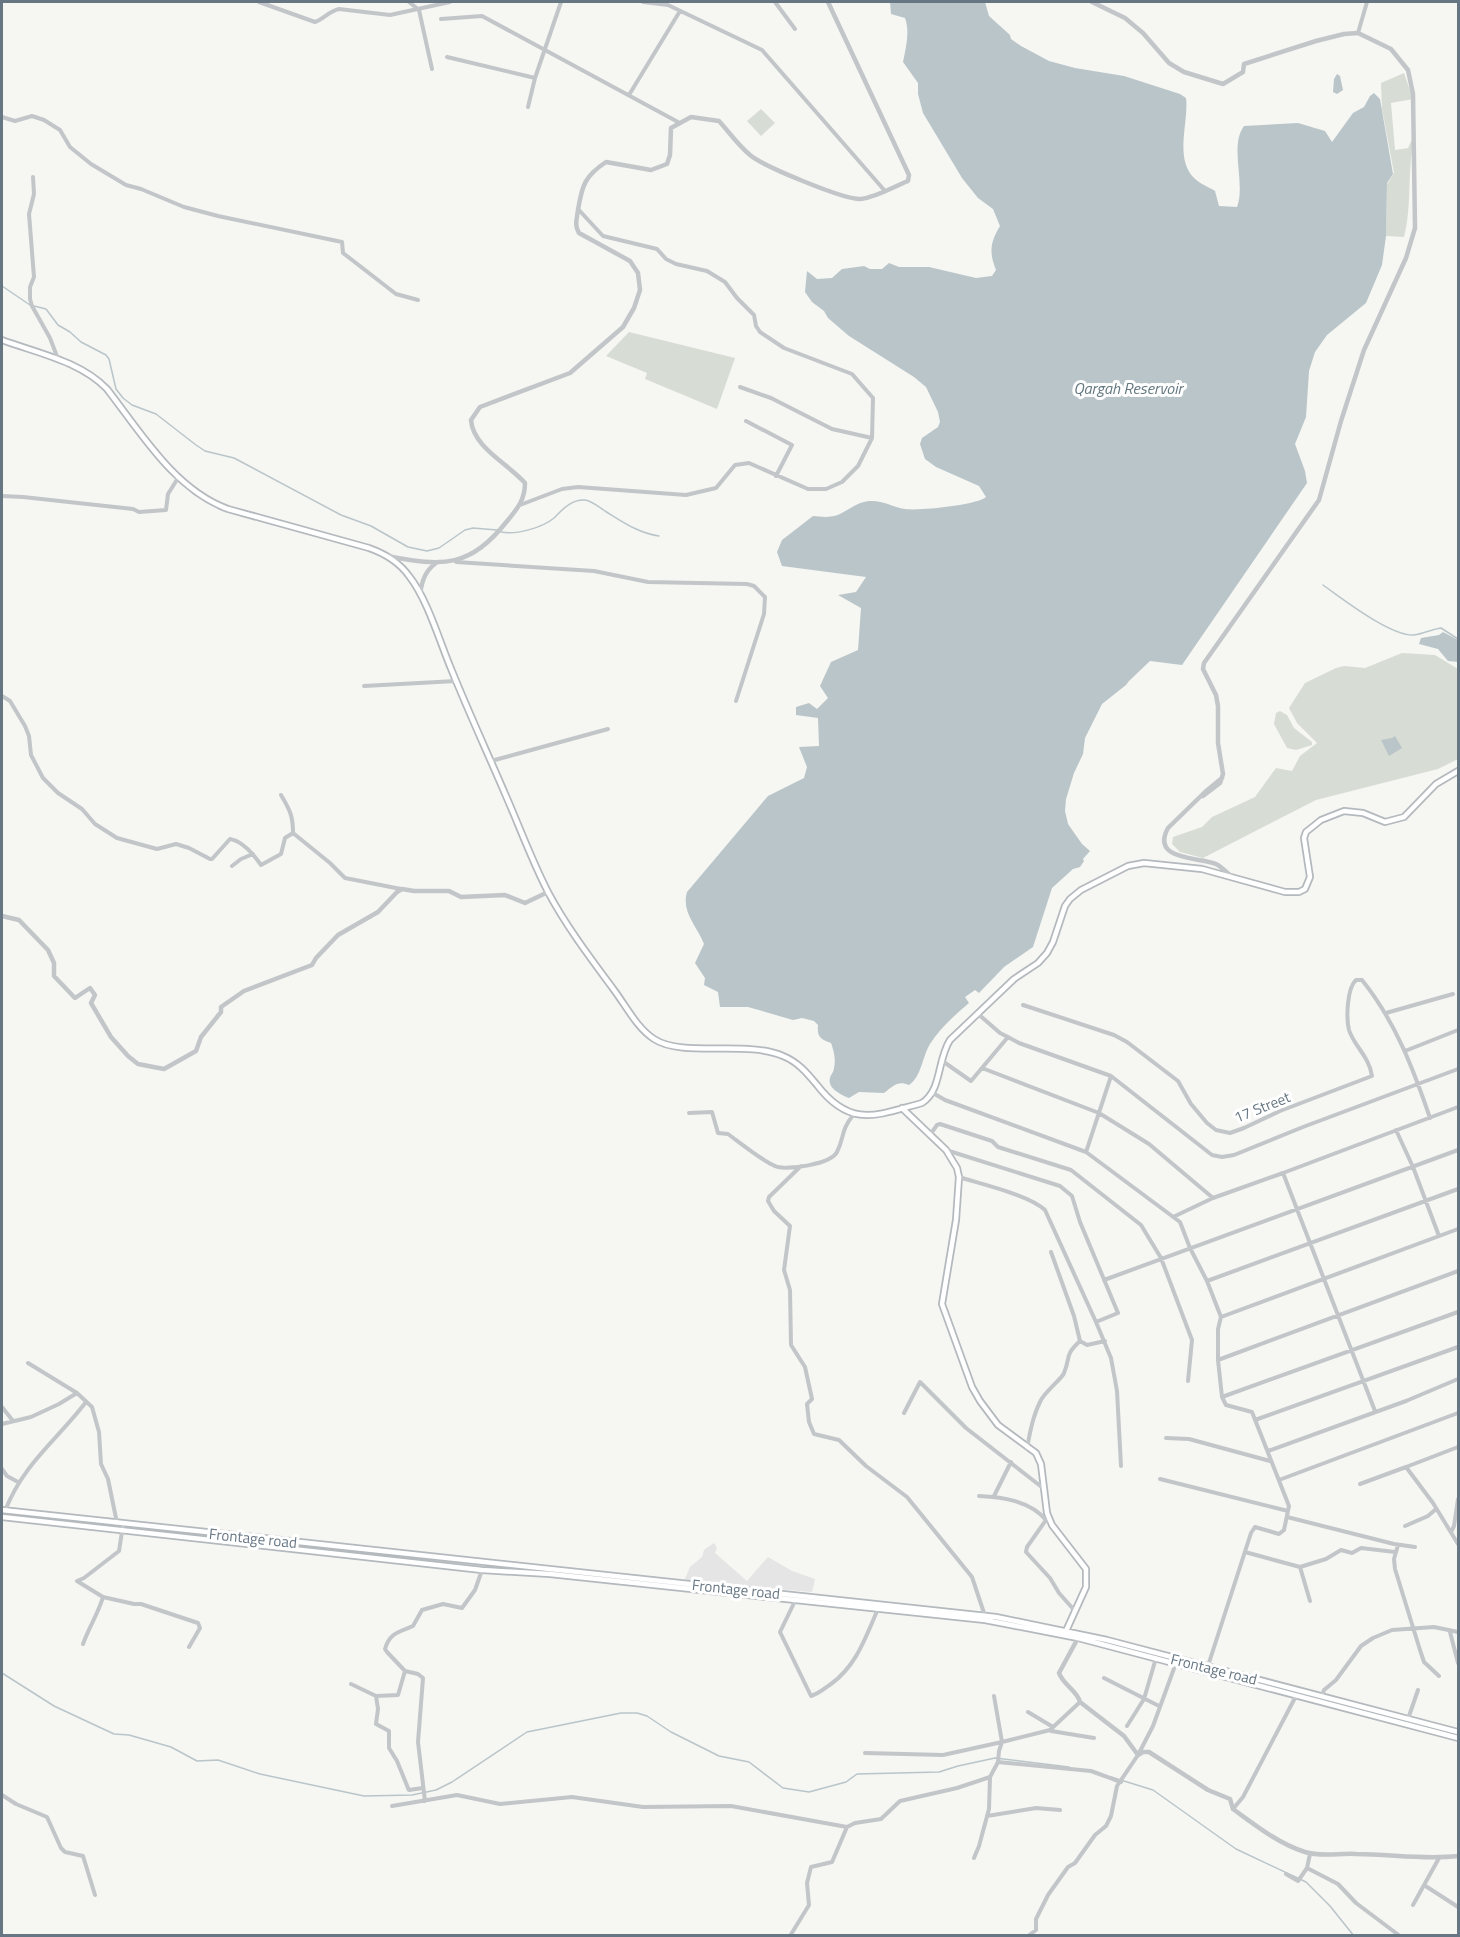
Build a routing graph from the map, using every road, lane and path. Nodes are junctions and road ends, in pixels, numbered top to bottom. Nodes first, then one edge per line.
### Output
1 (259, 2) edge
2 (409, 2) edge
3 (450, 2) edge
4 (561, 2) edge
5 (643, 2) edge
6 (775, 2) edge
7 (828, 2) edge
8 (1092, 2) edge
9 (1367, 2) edge
10 (419, 10) junction
11 (681, 11) junction
12 (441, 19) dead end
13 (795, 29) dead end
14 (1358, 33) junction
15 (545, 48) junction
16 (447, 57) dead end
17 (432, 69) dead end
18 (535, 78) junction
19 (629, 95) junction
20 (528, 107) dead end
21 (2, 117) edge
22 (678, 122) junction
23 (33, 177) dead end
24 (885, 191) junction
25 (578, 209) junction
26 (418, 300) dead end
27 (2, 340) edge
28 (58, 359) junction
29 (740, 387) dead end
30 (746, 421) dead end
31 (873, 438) junction
32 (776, 476) junction
33 (178, 478) junction
34 (2, 496) edge
35 (520, 505) junction
36 (387, 556) junction
37 (445, 561) junction
38 (456, 562) junction
39 (420, 594) junction
40 (456, 681) junction
41 (364, 686) dead end
42 (2, 696) edge
43 (736, 701) dead end
44 (608, 729) dead end
45 (491, 761) junction
46 (1458, 771) edge
47 (281, 795) dead end
48 (293, 832) junction
49 (253, 854) junction
50 (232, 866) dead end
51 (1232, 877) junction
52 (402, 889) junction
53 (548, 892) junction
54 (2, 916) edge
55 (1453, 994) dead end
56 (1023, 1005) dead end
57 (977, 1013) junction
58 (1386, 1013) junction
59 (1458, 1030) edge
60 (1008, 1037) junction
61 (1405, 1051) junction
62 (941, 1060) junction
63 (982, 1068) junction
64 (1458, 1070) edge
65 (1111, 1076) junction
66 (1419, 1084) junction
67 (933, 1093) junction
68 (1458, 1107) edge
69 (902, 1108) junction
70 (689, 1113) dead end
71 (1099, 1113) junction
72 (854, 1114) junction
73 (1430, 1118) junction
74 (1396, 1130) junction
75 (930, 1135) junction
76 (946, 1149) junction
77 (1458, 1150) edge
78 (1086, 1152) junction
79 (801, 1166) junction
80 (1413, 1167) junction
81 (1283, 1173) junction
82 (959, 1177) junction
83 (1458, 1189) edge
84 (1213, 1198) junction
85 (1426, 1202) junction
86 (1297, 1209) junction
87 (1172, 1218) junction
88 (1458, 1229) edge
89 (1439, 1236) junction
90 (1311, 1243) junction
91 (1190, 1248) junction
92 (1051, 1252) dead end
93 (1161, 1258) junction
94 (1458, 1271) edge
95 (1104, 1280) junction
96 (1326, 1280) junction
97 (1207, 1281) junction
98 (1458, 1312) edge
99 (1339, 1316) junction
100 (1221, 1317) junction
101 (1096, 1322) junction
102 (1080, 1341) junction
103 (1105, 1341) junction
104 (1458, 1347) edge
105 (1353, 1352) junction
106 (1218, 1360) junction
107 (28, 1363) dead end
108 (1458, 1379) edge
109 (1188, 1381) dead end
110 (1363, 1382) junction
111 (77, 1393) junction
112 (1222, 1397) junction
113 (86, 1402) junction
114 (2, 1407) edge
115 (1375, 1411) junction
116 (904, 1413) dead end
117 (1458, 1413) edge
118 (1255, 1420) junction
119 (14, 1421) junction
120 (2, 1424) edge
121 (1166, 1437) dead end
122 (1458, 1447) edge
123 (1026, 1448) junction
124 (1268, 1451) junction
125 (1271, 1461) junction
126 (1011, 1462) junction
127 (1121, 1466) dead end
128 (1406, 1467) junction
129 (2, 1469) edge
130 (1160, 1479) dead end
131 (1279, 1480) junction
132 (18, 1482) junction
133 (1360, 1484) dead end
134 (1043, 1488) junction
135 (979, 1496) dead end
136 (994, 1496) junction
137 (1458, 1499) edge
138 (1436, 1509) junction
139 (3, 1511) edge
140 (1288, 1511) junction
141 (2, 1517) edge
142 (1287, 1517) junction
143 (1046, 1520) junction
144 (120, 1524) junction
145 (1052, 1526) junction
146 (1405, 1526) dead end
147 (122, 1531) junction
148 (1450, 1532) junction
149 (1458, 1544) edge
150 (1398, 1545) junction
151 (1415, 1547) dead end
152 (1245, 1552) junction
153 (1395, 1552) junction
154 (1300, 1567) junction
155 (482, 1570) junction
156 (103, 1597) junction
157 (795, 1601) junction
158 (1310, 1601) dead end
159 (878, 1610) junction
160 (1075, 1611) junction
161 (985, 1617) junction
162 (1414, 1628) junction
163 (1450, 1632) junction
164 (1458, 1632) edge
165 (1066, 1633) junction
166 (1078, 1638) junction
167 (83, 1644) dead end
168 (189, 1647) dead end
169 (1156, 1658) junction
170 (1458, 1663) edge
171 (1176, 1664) junction
172 (1207, 1670) junction
173 (405, 1671) junction
174 (1439, 1676) dead end
175 (1104, 1678) dead end
176 (351, 1684) dead end
177 (1418, 1690) dead end
178 (376, 1696) junction
179 (994, 1696) dead end
180 (1296, 1696) junction
181 (1322, 1696) junction
182 (1144, 1699) junction
183 (1080, 1702) junction
184 (1159, 1706) junction
185 (1028, 1712) dead end
186 (1408, 1719) junction
187 (1127, 1726) dead end
188 (1052, 1729) junction
189 (1458, 1732) edge
190 (1458, 1737) edge
191 (1095, 1738) dead end
192 (1002, 1742) junction
193 (866, 1753) dead end
194 (1138, 1755) junction
195 (998, 1762) junction
196 (990, 1777) junction
197 (1121, 1782) junction
198 (424, 1789) junction
199 (2, 1795) edge
200 (425, 1799) junction
201 (392, 1806) dead end
202 (1233, 1809) junction
203 (1060, 1810) dead end
204 (987, 1816) junction
205 (847, 1827) junction
206 (1310, 1854) junction
207 (1458, 1856) edge
208 (974, 1858) dead end
209 (1439, 1858) junction
210 (1307, 1868) junction
211 (1286, 1874) dead end
212 (1424, 1885) junction
213 (95, 1895) dead end
214 (1413, 1905) dead end
215 (1458, 1907) edge
216 (791, 1935) edge
217 (1028, 1935) edge
218 (1400, 1935) edge

1 - 10 street
2 - 10 street
3 - 10 street
4 - 15 street
5 - 11 street
6 - 13 street
7 - 24 street
8 - 14 street
9 - 14 street
10 - 17 street
11 - 19 street
11 - 24 street
12 - 15 street
14 - 51 street
15 - 18 street
15 - 19 street
16 - 18 street
18 - 20 street
19 - 22 street
21 - 26 street
22 - 24 street
22 - 25 street
23 - 28 street
25 - 31 street
25 - 35 street
27 - 28 main road
28 - 33 main road
29 - 31 street
30 - 32 street
31 - 32 street
32 - 35 street
33 - 34 street
33 - 36 main road
35 - 38 street
36 - 37 street
36 - 39 main road
37 - 38 street
37 - 39 street
38 - 43 street
39 - 40 main road
40 - 41 street
40 - 45 main road
42 - 49 street
44 - 45 street
45 - 53 main road
46 - 51 main road
47 - 48 street
48 - 49 street
48 - 52 street
49 - 50 street
51 - 57 main road
52 - 53 street
52 - 54 street
53 - 72 main road
55 - 58 street
56 - 58 street, 17 Street
57 - 60 street
57 - 62 main road
58 - 61 street
59 - 61 street
60 - 63 street
60 - 65 street
61 - 66 street
62 - 63 street
62 - 67 main road
63 - 71 street
64 - 66 street
65 - 66 street
65 - 71 street
66 - 73 street
67 - 69 main road
67 - 78 street
68 - 73 street
69 - 72 main road
69 - 75 main road
70 - 79 street
71 - 78 street
71 - 84 street
72 - 79 street
73 - 74 street
74 - 80 street
74 - 81 street
75 - 76 main road
75 - 93 street
76 - 82 main road
76 - 95 street
77 - 80 street
78 - 87 street
79 - 161 street
80 - 85 street
80 - 86 street
81 - 84 street
81 - 86 street
82 - 101 street
82 - 123 main road
83 - 85 street
84 - 87 street
85 - 89 street
85 - 90 street
86 - 90 street
86 - 91 street
87 - 91 street
88 - 89 street
89 - 96 street
90 - 96 street
90 - 97 street
91 - 93 street
91 - 97 street
92 - 102 street
93 - 95 street
93 - 109 street
94 - 99 street
95 - 101 street
96 - 99 street
96 - 100 street
97 - 100 street
98 - 105 street
99 - 105 street
99 - 106 street
100 - 106 street
101 - 103 street
102 - 103 street
102 - 123 street
103 - 127 street
104 - 110 street
105 - 110 street
105 - 112 street
106 - 112 street
107 - 111 street
108 - 115 street
110 - 115 street
110 - 118 street
111 - 113 street
111 - 119 street
112 - 118 street
113 - 132 street
113 - 144 street
114 - 119 street
115 - 124 street
116 - 126 street
117 - 131 street
118 - 124 street
119 - 120 street
121 - 125 street
122 - 128 street
123 - 134 main road
124 - 125 street
125 - 131 street
126 - 134 street
126 - 136 street
128 - 133 street
128 - 138 street
129 - 132 street
130 - 140 street
131 - 140 street
132 - 139 street
134 - 145 main road
135 - 136 street
136 - 143 street
137 - 148 street
138 - 146 street
138 - 148 street
139 - 144 main road, Frontage road
140 - 142 street
141 - 147 main road
142 - 150 street
142 - 152 street
143 - 145 street
143 - 160 street
144 - 147 street
144 - 161 main road, Frontage road
145 - 160 main road
147 - 155 main road
147 - 156 street
148 - 149 street
150 - 151 street
150 - 153 street
152 - 154 street
152 - 172 street
153 - 154 street
153 - 162 street
154 - 158 street
155 - 157 main road
155 - 173 street
156 - 167 street
156 - 168 street
157 - 159 main road
157 - 159 street
159 - 161 main road
160 - 165 main road
161 - 165 main road, Frontage road
162 - 163 street
162 - 174 street
162 - 181 street
163 - 164 street
163 - 170 street
165 - 166 main road
165 - 172 main road, Frontage road
166 - 169 main road
166 - 183 street
169 - 171 main road
169 - 182 street
171 - 172 main road
171 - 184 street
172 - 180 main road
172 - 181 main road, Frontage road
173 - 178 street
173 - 198 street
175 - 182 street
176 - 178 street
177 - 186 street
178 - 198 street
179 - 192 street
180 - 190 main road
180 - 202 street
181 - 186 main road, Frontage road
182 - 184 street
182 - 187 street
183 - 188 street
183 - 194 street
184 - 194 street
185 - 188 street
186 - 189 main road, Frontage road
188 - 191 street
188 - 192 street
192 - 193 street
192 - 195 street
194 - 197 street
194 - 202 street
195 - 196 street
195 - 197 street
196 - 204 street
196 - 205 street
197 - 217 street
198 - 200 street
199 - 213 street
200 - 201 street
200 - 205 street
202 - 206 street
203 - 204 street
204 - 208 street
205 - 216 street
206 - 209 street
206 - 210 street
207 - 209 street
209 - 212 street
210 - 211 street
210 - 218 street
212 - 214 street
212 - 215 street

